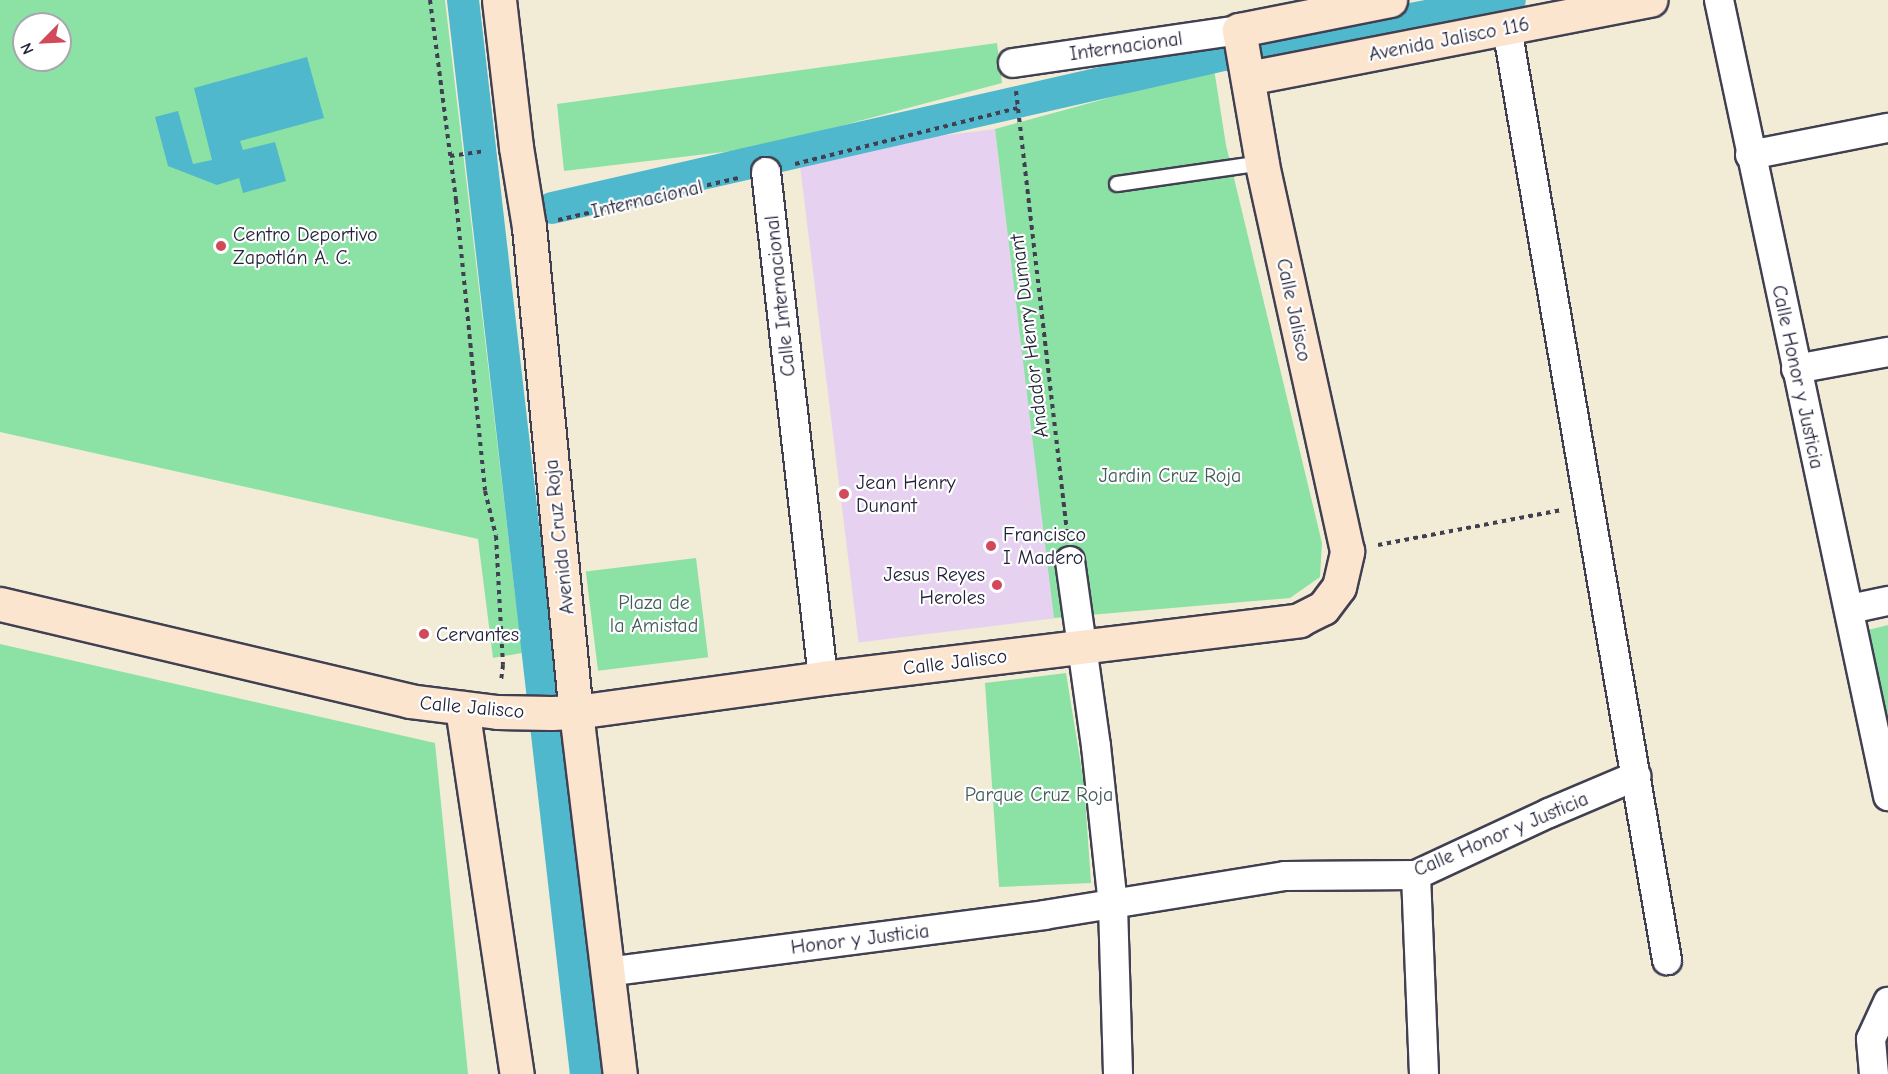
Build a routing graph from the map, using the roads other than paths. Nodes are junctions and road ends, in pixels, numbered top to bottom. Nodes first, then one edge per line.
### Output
1 (499, 0) edge
2 (1390, 0) edge
3 (1651, 0) edge
4 (1719, 0) edge
5 (1355, 3) edge
6 (1315, 7) edge
7 (1507, 28) junction
8 (1243, 52) junction
9 (1013, 63) dead end
10 (1888, 128) edge
11 (1750, 155) junction
12 (1262, 163) junction
13 (766, 172) road end
14 (1117, 184) dead end
15 (1888, 352) edge
16 (1796, 369) junction
17 (1070, 561) road end
18 (2, 599) edge
19 (1888, 601) edge
20 (1850, 609) junction
21 (1080, 646) junction
22 (823, 678) junction
23 (462, 708) junction
24 (563, 713) junction
25 (1636, 776) junction
26 (1888, 793) edge
27 (1416, 875) junction
28 (1113, 905) junction
29 (1668, 960) dead end
30 (606, 972) junction
31 (1888, 1002) edge
32 (517, 1074) edge
33 (620, 1074) edge
34 (1118, 1074) edge
35 (1424, 1074) edge
36 (1874, 1074) edge

1 - 24 street, Avenida Cruz Roja
2 - 5 street
3 - 7 street, Avenida Jalisco 116
4 - 11 street, Calle Honor y Justicia
5 - 6 street
6 - 8 street
7 - 8 street, Avenida Jalisco 116
7 - 25 street
8 - 9 street, Internacional
8 - 12 street, Calle Jalisco
10 - 11 street
11 - 16 street, Calle Honor y Justicia
12 - 14 lane
12 - 21 street, Calle Jalisco
13 - 22 street, Calle Internacional
15 - 16 street
16 - 20 street, Calle Honor y Justicia
17 - 21 street
18 - 23 street, Calle Jalisco
19 - 20 street
20 - 26 street, Calle Honor y Justicia
21 - 22 street, Calle Jalisco
21 - 28 street
22 - 24 street, Calle Jalisco
23 - 24 street, Calle Jalisco
23 - 32 street
24 - 30 street, Avenida Cruz Roja
25 - 27 street, Calle Honor y Justicia
25 - 29 street
27 - 28 street, Calle Honor y Justicia
27 - 35 street
28 - 30 street, Honor y Justicia
28 - 34 street
30 - 33 street, Avenida Cruz Roja
31 - 36 street

